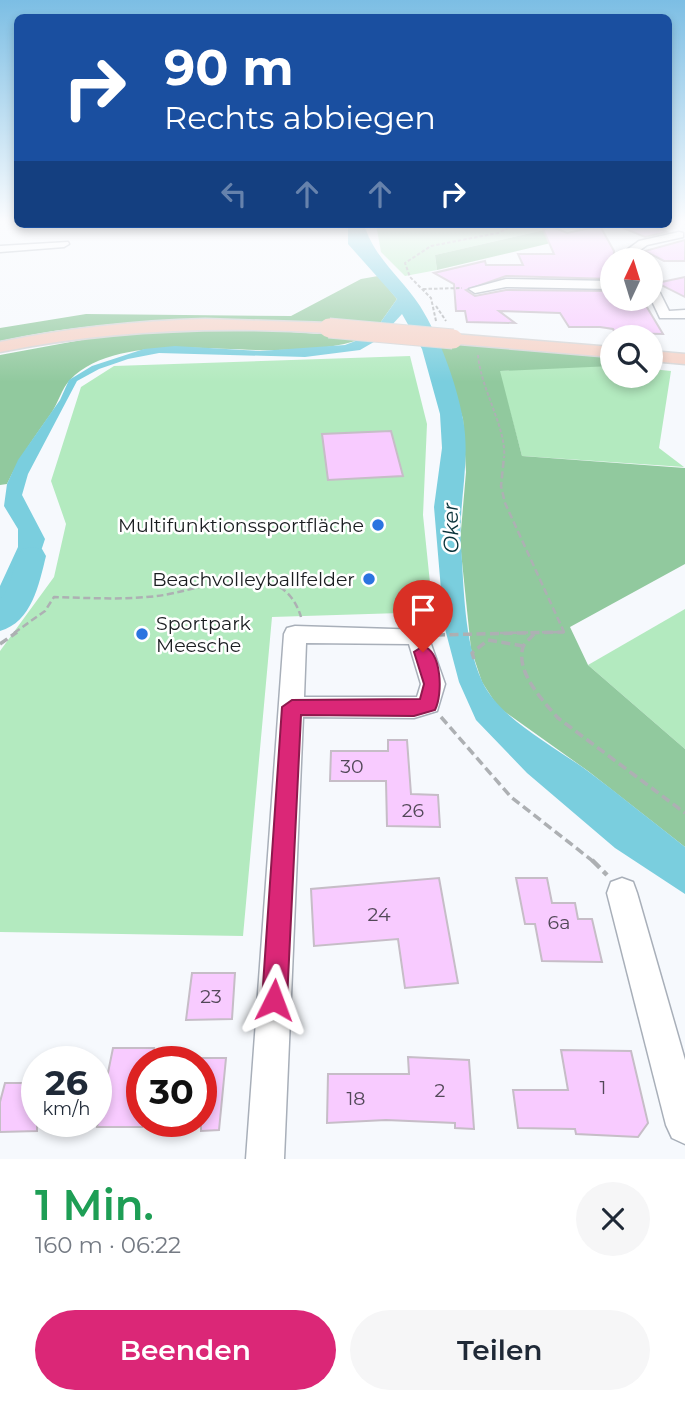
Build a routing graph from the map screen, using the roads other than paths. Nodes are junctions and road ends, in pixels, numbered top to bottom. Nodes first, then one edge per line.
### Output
1 (600, 285) edge
2 (475, 289) road end
3 (663, 311) edge
4 (685, 313) edge
5 (0, 347) edge
6 (600, 351) edge
7 (292, 707) junction
8 (622, 893) road end
9 (685, 1125) edge
10 (265, 1159) edge

1 - 2 street
3 - 4 street
5 - 6 main road, bridge
7 - 7 street
7 - 10 street
8 - 9 street

